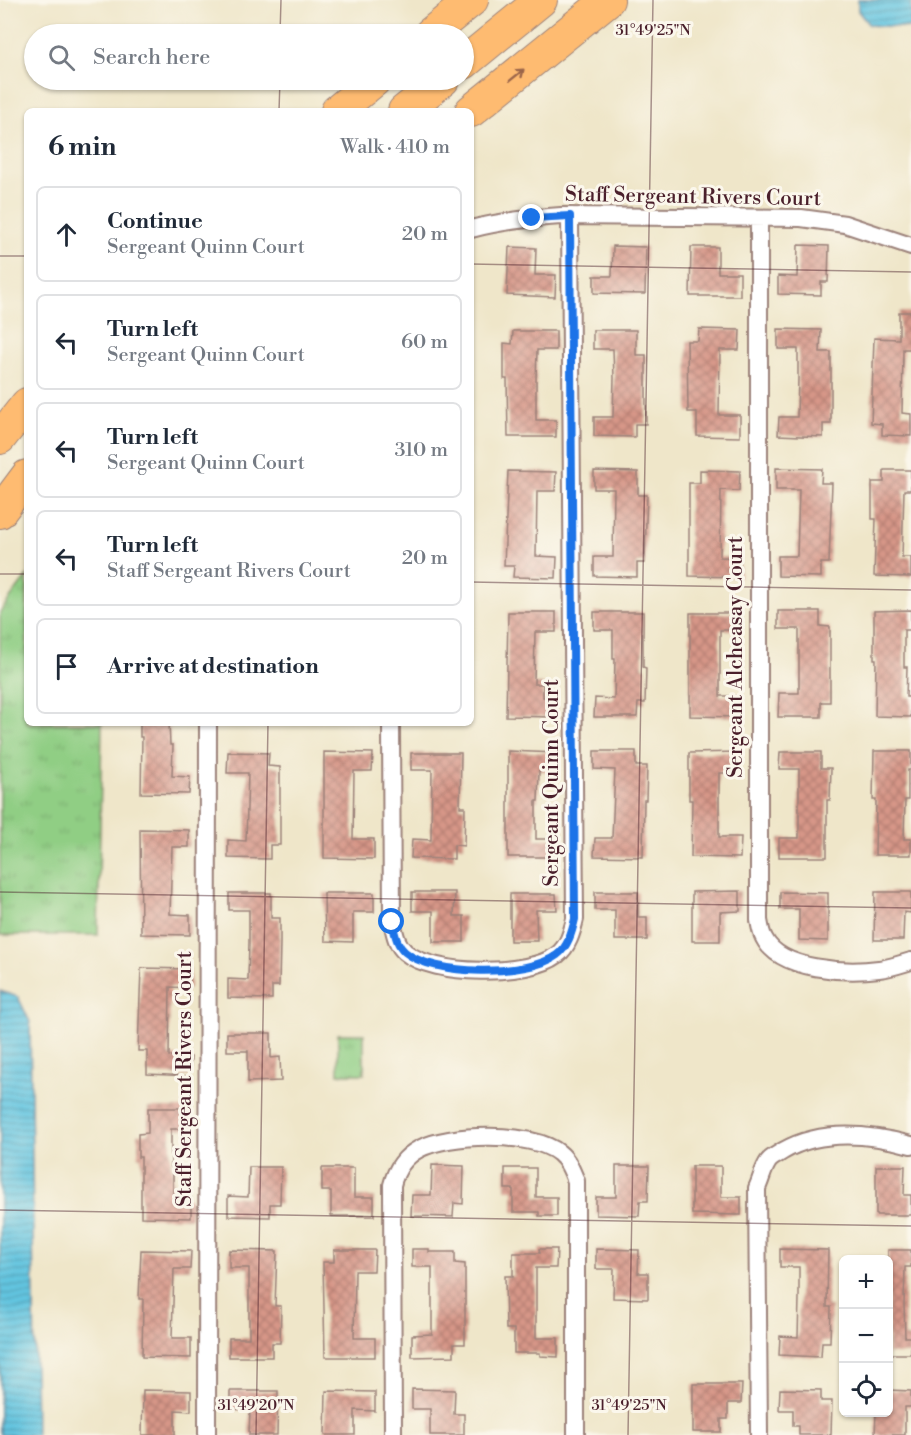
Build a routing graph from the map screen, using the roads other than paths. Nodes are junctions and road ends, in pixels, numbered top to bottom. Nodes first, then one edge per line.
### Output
1 (472, 0) edge
2 (541, 0) edge
3 (608, 0) edge
4 (442, 24) edge
5 (474, 55) edge
6 (363, 90) edge
7 (430, 90) edge
8 (341, 108) edge
9 (408, 108) edge
10 (474, 109) edge
11 (570, 216) junction
12 (759, 218) junction
13 (474, 228) edge
14 (911, 246) edge
15 (24, 408) edge
16 (0, 438) edge
17 (208, 726) edge
18 (391, 726) edge
19 (911, 961) edge
20 (911, 1145) edge
21 (207, 1435) edge
22 (393, 1435) edge
23 (576, 1435) edge
24 (759, 1435) edge

1 - 4 highway
2 - 5 highway
10 -> 3 highway
6 - 8 highway
7 - 9 highway
11 - 12 street, Staff Sergeant Rivers Court
11 - 13 street, Staff Sergeant Rivers Court
11 - 18 street, Sergeant Quinn Court
12 - 14 street, Staff Sergeant Rivers Court
12 - 19 street, Sergeant Alcheasay Court
15 - 16 highway
17 - 21 street, Staff Sergeant Rivers Court
20 - 24 street
22 - 23 street

